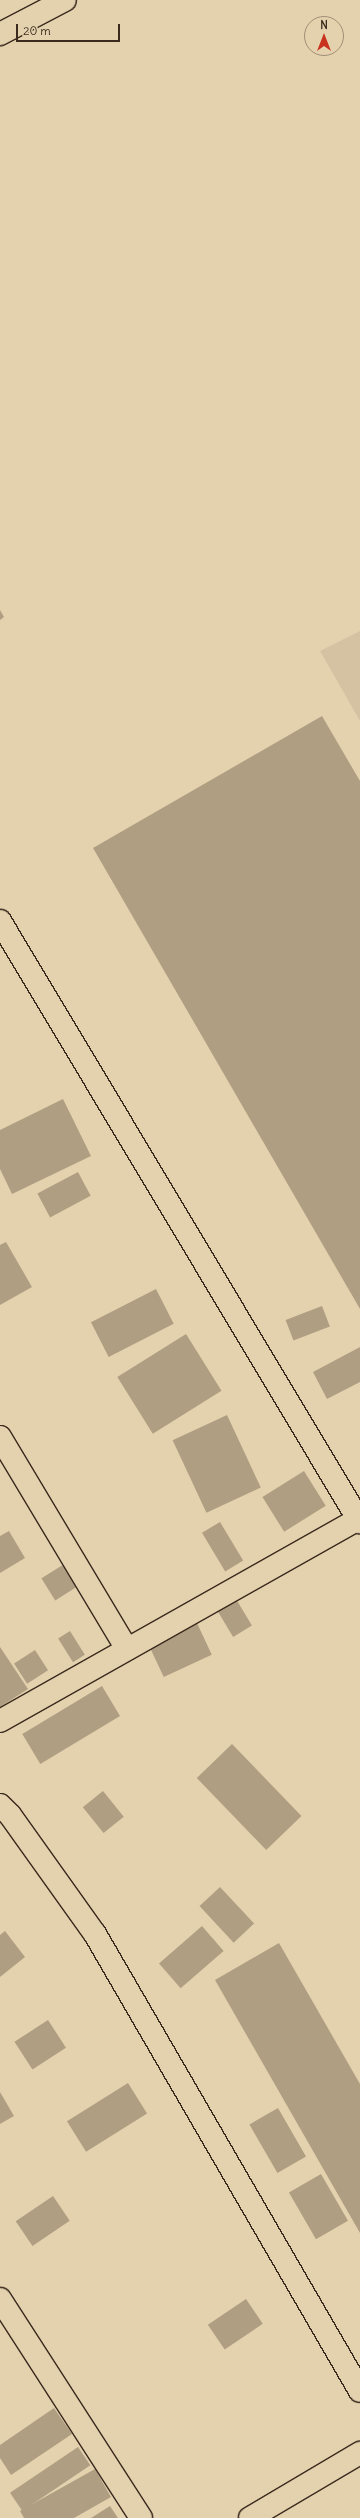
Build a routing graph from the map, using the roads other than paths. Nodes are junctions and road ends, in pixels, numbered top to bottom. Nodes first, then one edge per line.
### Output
1 (65, 0) edge
2 (0, 34) edge
3 (0, 921) edge
4 (0, 1436) edge
5 (359, 1520) edge
6 (127, 1649) junction
7 (0, 1721) edge
8 (0, 1805) edge
9 (0, 2299) edge
10 (360, 2391) edge
11 (360, 2453) edge
12 (141, 2518) edge
13 (250, 2518) edge

1 - 2 street
3 - 5 street
4 - 6 street
5 - 6 street
6 - 7 street
8 - 10 street
9 - 12 street
11 - 13 street

